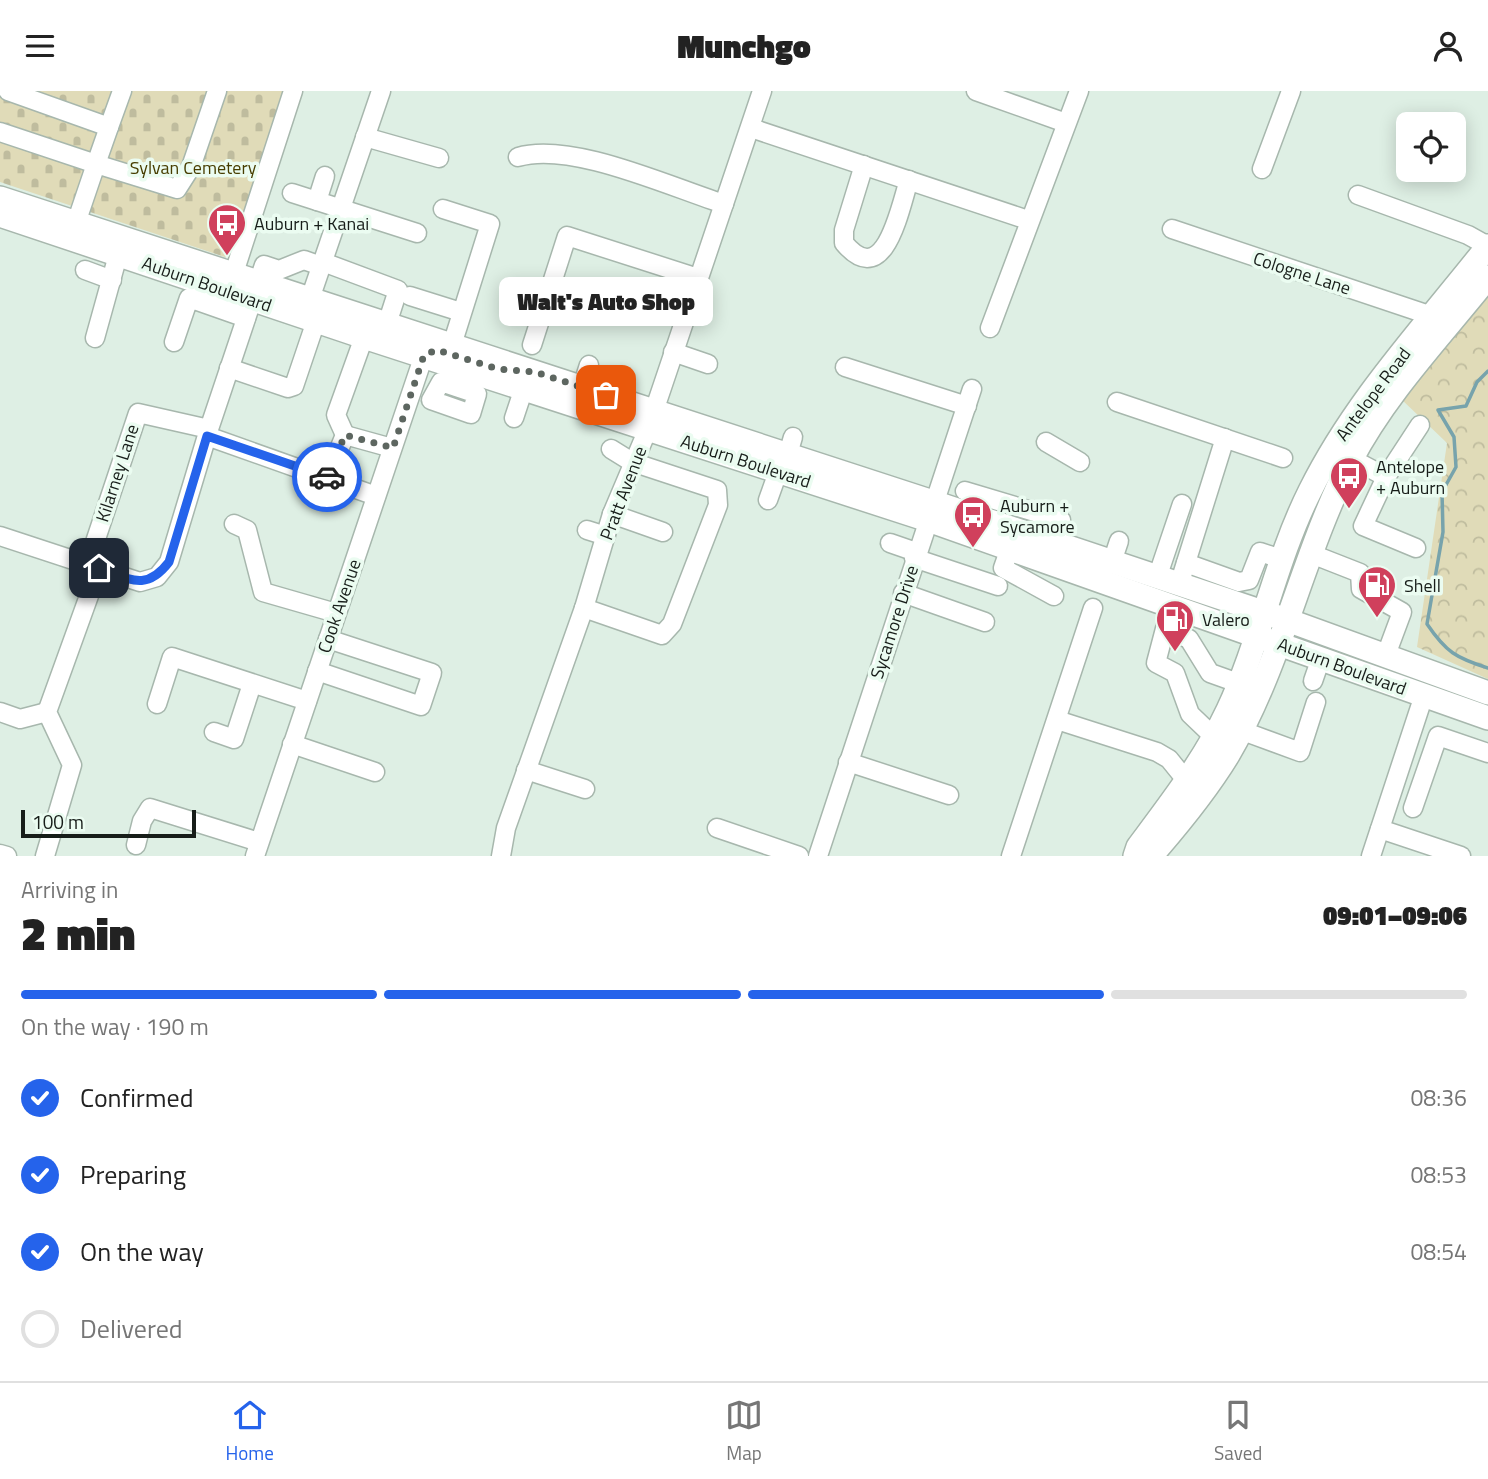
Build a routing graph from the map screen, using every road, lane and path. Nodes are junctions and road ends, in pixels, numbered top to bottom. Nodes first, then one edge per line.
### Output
1 (8, 91) edge
2 (122, 91) edge
3 (217, 91) edge
4 (293, 91) edge
5 (381, 91) edge
6 (762, 91) edge
7 (976, 91) edge
8 (1079, 91) edge
9 (1291, 91) edge
10 (1017, 97) edge
11 (1066, 123) junction
12 (109, 127) junction
13 (751, 128) junction
14 (0, 132) edge
15 (365, 137) junction
16 (518, 157) dead end
17 (439, 159) dead end
18 (96, 164) junction
19 (864, 165) junction
20 (1262, 169) dead end
21 (325, 176) dead end
22 (909, 180) junction
23 (292, 193) dead end
24 (1358, 195) dead end
25 (0, 198) edge
26 (317, 201) junction
27 (724, 204) junction
28 (0, 206) edge
29 (342, 209) junction
30 (443, 209) dead end
31 (0, 215) edge
32 (1028, 220) junction
33 (76, 223) junction
34 (1172, 229) dead end
35 (417, 233) dead end
36 (1488, 246) edge
37 (118, 255) junction
38 (322, 264) junction
39 (85, 270) dead end
40 (233, 276) junction
41 (1488, 277) edge
42 (698, 278) junction
43 (112, 280) junction
44 (410, 296) dead end
45 (252, 300) junction
46 (316, 308) junction
47 (461, 312) junction
48 (1433, 316) junction
49 (387, 324) junction
50 (990, 328) dead end
51 (364, 337) junction
52 (95, 338) dead end
53 (174, 342) dead end
54 (453, 345) junction
55 (532, 345) dead end
56 (673, 352) junction
57 (424, 355) junction
58 (708, 364) dead end
59 (589, 365) dead end
60 (845, 367) dead end
61 (229, 368) junction
62 (530, 380) junction
63 (582, 387) junction
64 (412, 391) junction
65 (454, 395) junction
66 (1118, 402) dead end
67 (514, 418) dead end
68 (651, 420) junction
69 (1420, 425) dead end
70 (208, 433) junction
71 (345, 435) junction
72 (1225, 438) junction
73 (1046, 442) dead end
74 (393, 448) junction
75 (611, 449) dead end
76 (786, 454) junction
77 (1283, 458) dead end
78 (1352, 459) junction
79 (632, 461) junction
80 (1080, 462) dead end
81 (1386, 477) junction
82 (327, 478) junction
83 (965, 491) dead end
84 (376, 496) junction
85 (768, 500) dead end
86 (1182, 504) dead end
87 (932, 511) junction
88 (612, 514) junction
89 (234, 524) dead end
90 (587, 530) dead end
91 (663, 532) dead end
92 (0, 536) edge
93 (606, 536) junction
94 (890, 543) dead end
95 (1054, 543) junction
96 (1416, 548) dead end
97 (1309, 553) junction
98 (916, 555) junction
99 (1281, 559) junction
100 (1186, 563) junction
101 (93, 567) junction
102 (1004, 567) junction
103 (1169, 590) junction
104 (903, 593) junction
105 (1054, 596) dead end
106 (583, 608) junction
107 (1093, 608) dead end
108 (337, 613) junction
109 (1264, 613) junction
110 (1287, 620) junction
111 (985, 622) dead end
112 (1166, 629) junction
113 (328, 639) junction
114 (1268, 639) junction
115 (1386, 655) junction
116 (1321, 658) junction
117 (317, 671) junction
118 (1175, 673) junction
119 (1210, 673) junction
120 (1313, 681) dead end
121 (1238, 683) junction
122 (252, 684) junction
123 (1488, 693) edge
124 (1424, 695) junction
125 (307, 701) junction
126 (1315, 702) dead end
127 (157, 703) dead end
128 (0, 712) edge
129 (47, 712) junction
130 (1488, 718) edge
131 (1057, 720) junction
132 (1240, 730) junction
133 (214, 732) dead end
134 (1213, 736) junction
135 (292, 744) junction
136 (1488, 753) edge
137 (848, 762) junction
138 (526, 769) junction
139 (375, 772) dead end
140 (1186, 780) junction
141 (585, 789) dead end
142 (949, 795) dead end
143 (1413, 808) dead end
144 (717, 828) dead end
145 (1380, 829) junction
146 (136, 845) dead end
147 (257, 849) edge
148 (0, 854) edge
149 (7, 856) edge
150 (46, 856) edge
151 (501, 856) edge
152 (799, 856) edge
153 (818, 856) edge
154 (1011, 856) edge
155 (1135, 856) edge
156 (1151, 856) edge
157 (1371, 856) edge
158 (1461, 856) edge

1 - 12 street
2 - 12 street
3 - 18 street
4 - 40 street
5 - 15 street
6 - 13 street, Pratt Avenue
7 - 10 street
8 - 11 street
9 - 20 street
10 - 11 street
11 - 32 street
12 - 18 street
13 - 19 street
13 - 27 street, Pratt Avenue
14 - 18 street
15 - 17 street
15 - 29 street
16 - 27 street
18 - 33 street
19 - 22 street
19 - 22 street
21 - 26 street
22 - 32 street
23 - 26 street
24 - 36 street
25 - 33 main road, Auburn Boulevard
26 - 29 street
27 - 42 street, Pratt Avenue
28 - 33 main road
29 - 35 street
29 - 38 street
30 - 47 street
31 - 37 main road, Auburn Boulevard
32 - 50 street
33 - 37 main road
33 - 40 main road, Auburn Boulevard
34 - 48 street, Cologne Lane
36 - 48 main road, Antelope Road
37 - 43 street
37 - 45 main road, Auburn Boulevard
38 - 45 street
38 - 46 street
38 - 49 street
39 - 43 street
40 - 45 main road, Auburn Boulevard
41 - 78 main road, Antelope Road
42 - 55 street
42 - 56 street, Pratt Avenue
43 - 52 street
44 - 47 street
45 - 46 main road, Auburn Boulevard
45 - 53 street
45 - 61 street
46 - 49 main road, Auburn Boulevard
46 - 51 main road, Auburn Boulevard
46 - 61 street
47 - 54 street
48 - 99 main road, Antelope Road
49 - 54 main road, Auburn Boulevard
51 - 57 main road, Auburn Boulevard
51 - 71 street
54 - 62 main road, Auburn Boulevard
56 - 58 street
56 - 68 street, Pratt Avenue
57 - 62 main road
57 - 64 street, Cook Avenue
57 - 65 main road, Auburn Boulevard
59 - 63 street
60 - 87 street, Sycamore Drive
61 - 70 street
62 - 63 main road, Auburn Boulevard
62 - 65 main road, Auburn Boulevard
62 - 67 street
62 - 68 main road, Auburn Boulevard
63 - 68 main road, Auburn Boulevard
64 - 65 street
64 - 74 street, Cook Avenue
66 - 72 street
68 - 76 main road, Auburn Boulevard
68 - 79 street, Pratt Avenue
69 - 81 street
70 - 82 street
70 - 101 street
70 - 101 street, Kilarney Lane
71 - 74 street
71 - 82 street
72 - 77 street
72 - 100 street
73 - 80 street
74 - 84 street, Cook Avenue
75 - 79 street
76 - 85 street
76 - 87 main road, Auburn Boulevard
78 - 81 street
78 - 97 main road, Antelope Road
79 - 88 street, Pratt Avenue
79 - 106 street
81 - 96 street
82 - 84 street
83 - 95 street
84 - 108 street, Cook Avenue
86 - 103 street
87 - 95 main road, Auburn Boulevard
87 - 98 street, Sycamore Drive
87 - 102 main road, Auburn Boulevard
88 - 91 street
88 - 93 street, Pratt Avenue
89 - 108 street
90 - 93 street
92 - 101 street
93 - 106 street, Pratt Avenue
94 - 98 street
95 - 103 main road, Auburn Boulevard
97 - 110 main road, Antelope Road
97 - 115 street
98 - 102 street
98 - 104 street, Sycamore Drive
99 - 100 street
99 - 109 main road, Antelope Road
100 - 103 street
101 - 129 street, Kilarney Lane
102 - 103 main road, Auburn Boulevard
102 - 105 street
103 - 109 main road, Auburn Boulevard
103 - 112 street
103 - 114 main road, Auburn Boulevard
104 - 111 street
104 - 137 street, Sycamore Drive
106 - 138 street, Pratt Avenue
107 - 131 street
108 - 113 street, Cook Avenue
109 - 110 main road, Auburn Boulevard
109 - 114 main road, Antelope Road
110 - 114 main road, Antelope Road
110 - 115 main road, Auburn Boulevard
112 - 118 street
112 - 119 street
113 - 117 street, Cook Avenue
113 - 117 street
114 - 116 main road, Auburn Boulevard
114 - 121 main road, Antelope Road
114 - 132 main road, Antelope Road
115 - 123 main road, Auburn Boulevard
116 - 120 street
116 - 124 main road, Auburn Boulevard
117 - 125 street, Cook Avenue
118 - 119 street
118 - 134 street
119 - 121 street
121 - 134 main road, Antelope Road
122 - 125 street
122 - 127 street
122 - 133 street
124 - 130 main road, Auburn Boulevard
124 - 145 street
125 - 135 street, Cook Avenue
126 - 132 street
128 - 129 street
129 - 150 street
131 - 140 street
131 - 154 street
132 - 156 main road, Antelope Road
134 - 140 main road, Antelope Road
135 - 139 street
135 - 147 street, Cook Avenue
136 - 143 street
137 - 142 street
137 - 153 street, Sycamore Drive
138 - 141 street
138 - 151 street, Pratt Avenue
140 - 155 main road, Antelope Road
144 - 152 street
145 - 157 street
145 - 158 street
146 - 147 street
148 - 149 street

